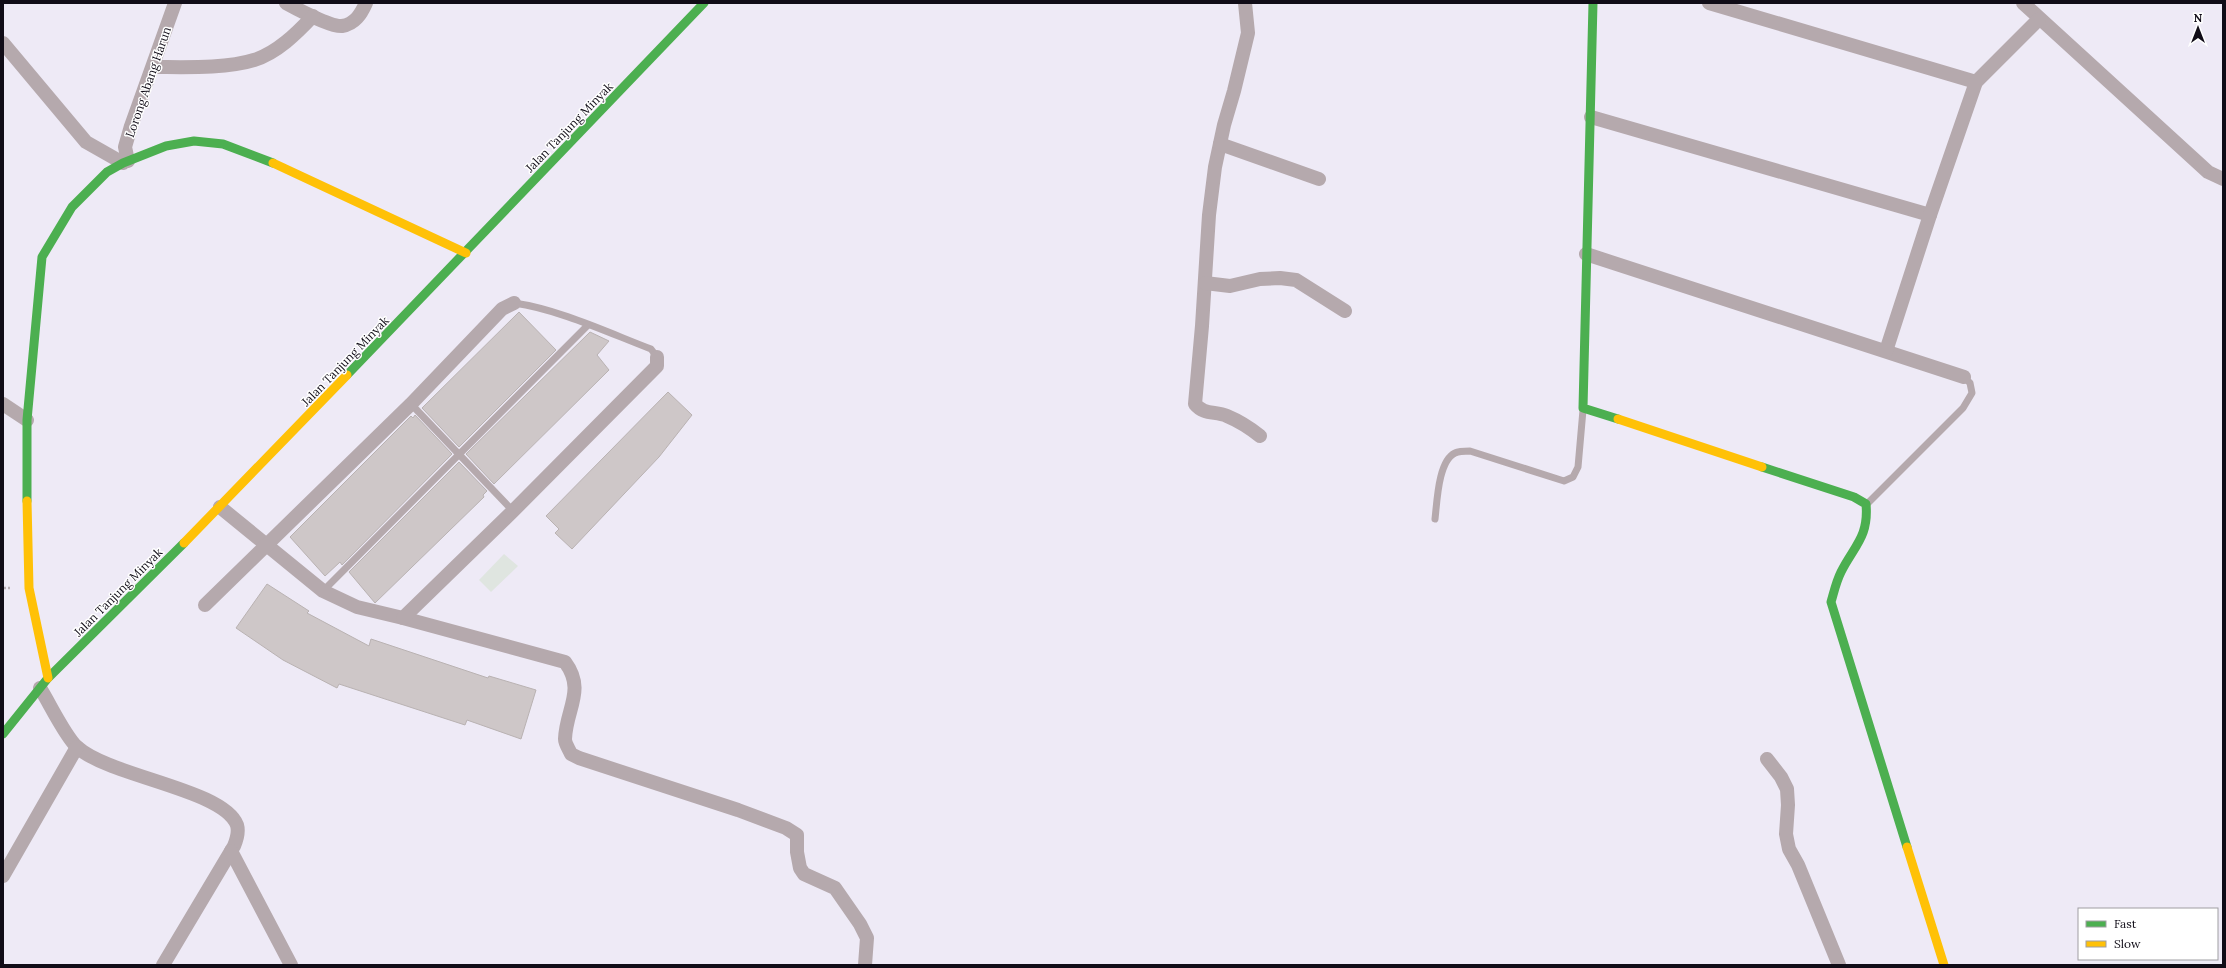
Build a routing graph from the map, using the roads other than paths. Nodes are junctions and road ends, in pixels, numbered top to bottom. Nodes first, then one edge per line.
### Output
1 (175, 3) edge
2 (286, 3) edge
3 (366, 3) edge
4 (704, 3) edge
5 (1245, 3) edge
6 (1593, 3) edge
7 (1709, 3) edge
8 (2023, 3) edge
9 (313, 16) junction
10 (2039, 19) junction
11 (3, 43) edge
12 (153, 67) junction
13 (1976, 82) junction
14 (1591, 117) junction
15 (1220, 144) junction
16 (125, 162) junction
17 (1319, 179) dead end
18 (2223, 179) edge
19 (1930, 215) junction
20 (466, 253) junction
21 (1586, 254) junction
22 (1205, 283) junction
23 (514, 302) joint
24 (1345, 311) dead end
25 (588, 325) junction
26 (1886, 351) junction
27 (657, 357) joint
28 (1964, 377) joint
29 (3, 404) edge
30 (411, 404) junction
31 (1583, 408) junction
32 (27, 420) junction
33 (1260, 436) dead end
34 (460, 455) junction
35 (1866, 504) junction
36 (220, 507) junction
37 (513, 511) junction
38 (1435, 519) dead end
39 (265, 545) junction
40 (323, 591) junction
41 (205, 605) dead end
42 (403, 618) junction
43 (44, 683) junction
44 (3, 734) edge
45 (77, 747) junction
46 (1768, 760) dead end
47 (231, 851) junction
48 (3, 876) edge
49 (163, 965) edge
50 (291, 965) edge
51 (865, 965) edge
52 (1839, 965) edge
53 (1944, 965) edge

1 - 12 street, Lorong Abang Harun
2 - 9 street
3 - 9 street
4 - 20 street, Jalan Tanjung Minyak
5 - 15 street
6 - 14 street
7 - 13 street
8 - 10 street
9 - 12 street
10 - 13 street
10 - 18 street
11 - 16 street
12 - 16 street, Lorong Abang Harun
13 - 19 street
14 - 19 street
14 - 21 street
15 - 17 street
15 - 22 street
16 - 20 street
16 - 32 street
19 - 26 street
20 - 36 street, Jalan Tanjung Minyak
21 - 26 street
21 - 31 street
22 - 24 street
22 - 33 street
23 - 25 lane
23 - 30 street
25 - 27 lane
25 - 34 lane
26 - 28 street
27 - 37 street
28 - 35 lane
29 - 32 street
30 - 34 lane
30 - 39 street
31 - 35 street
31 - 38 lane
32 - 43 street
34 - 37 lane
34 - 40 lane
35 - 53 street
36 - 39 street
36 - 43 street, Jalan Tanjung Minyak
37 - 42 street
39 - 40 street
39 - 41 street
40 - 42 street
42 - 51 street
43 - 44 street, Jalan Tanjung Minyak
43 - 45 street
45 - 47 street
45 - 48 street
46 - 52 street
47 - 49 street
47 - 50 street

